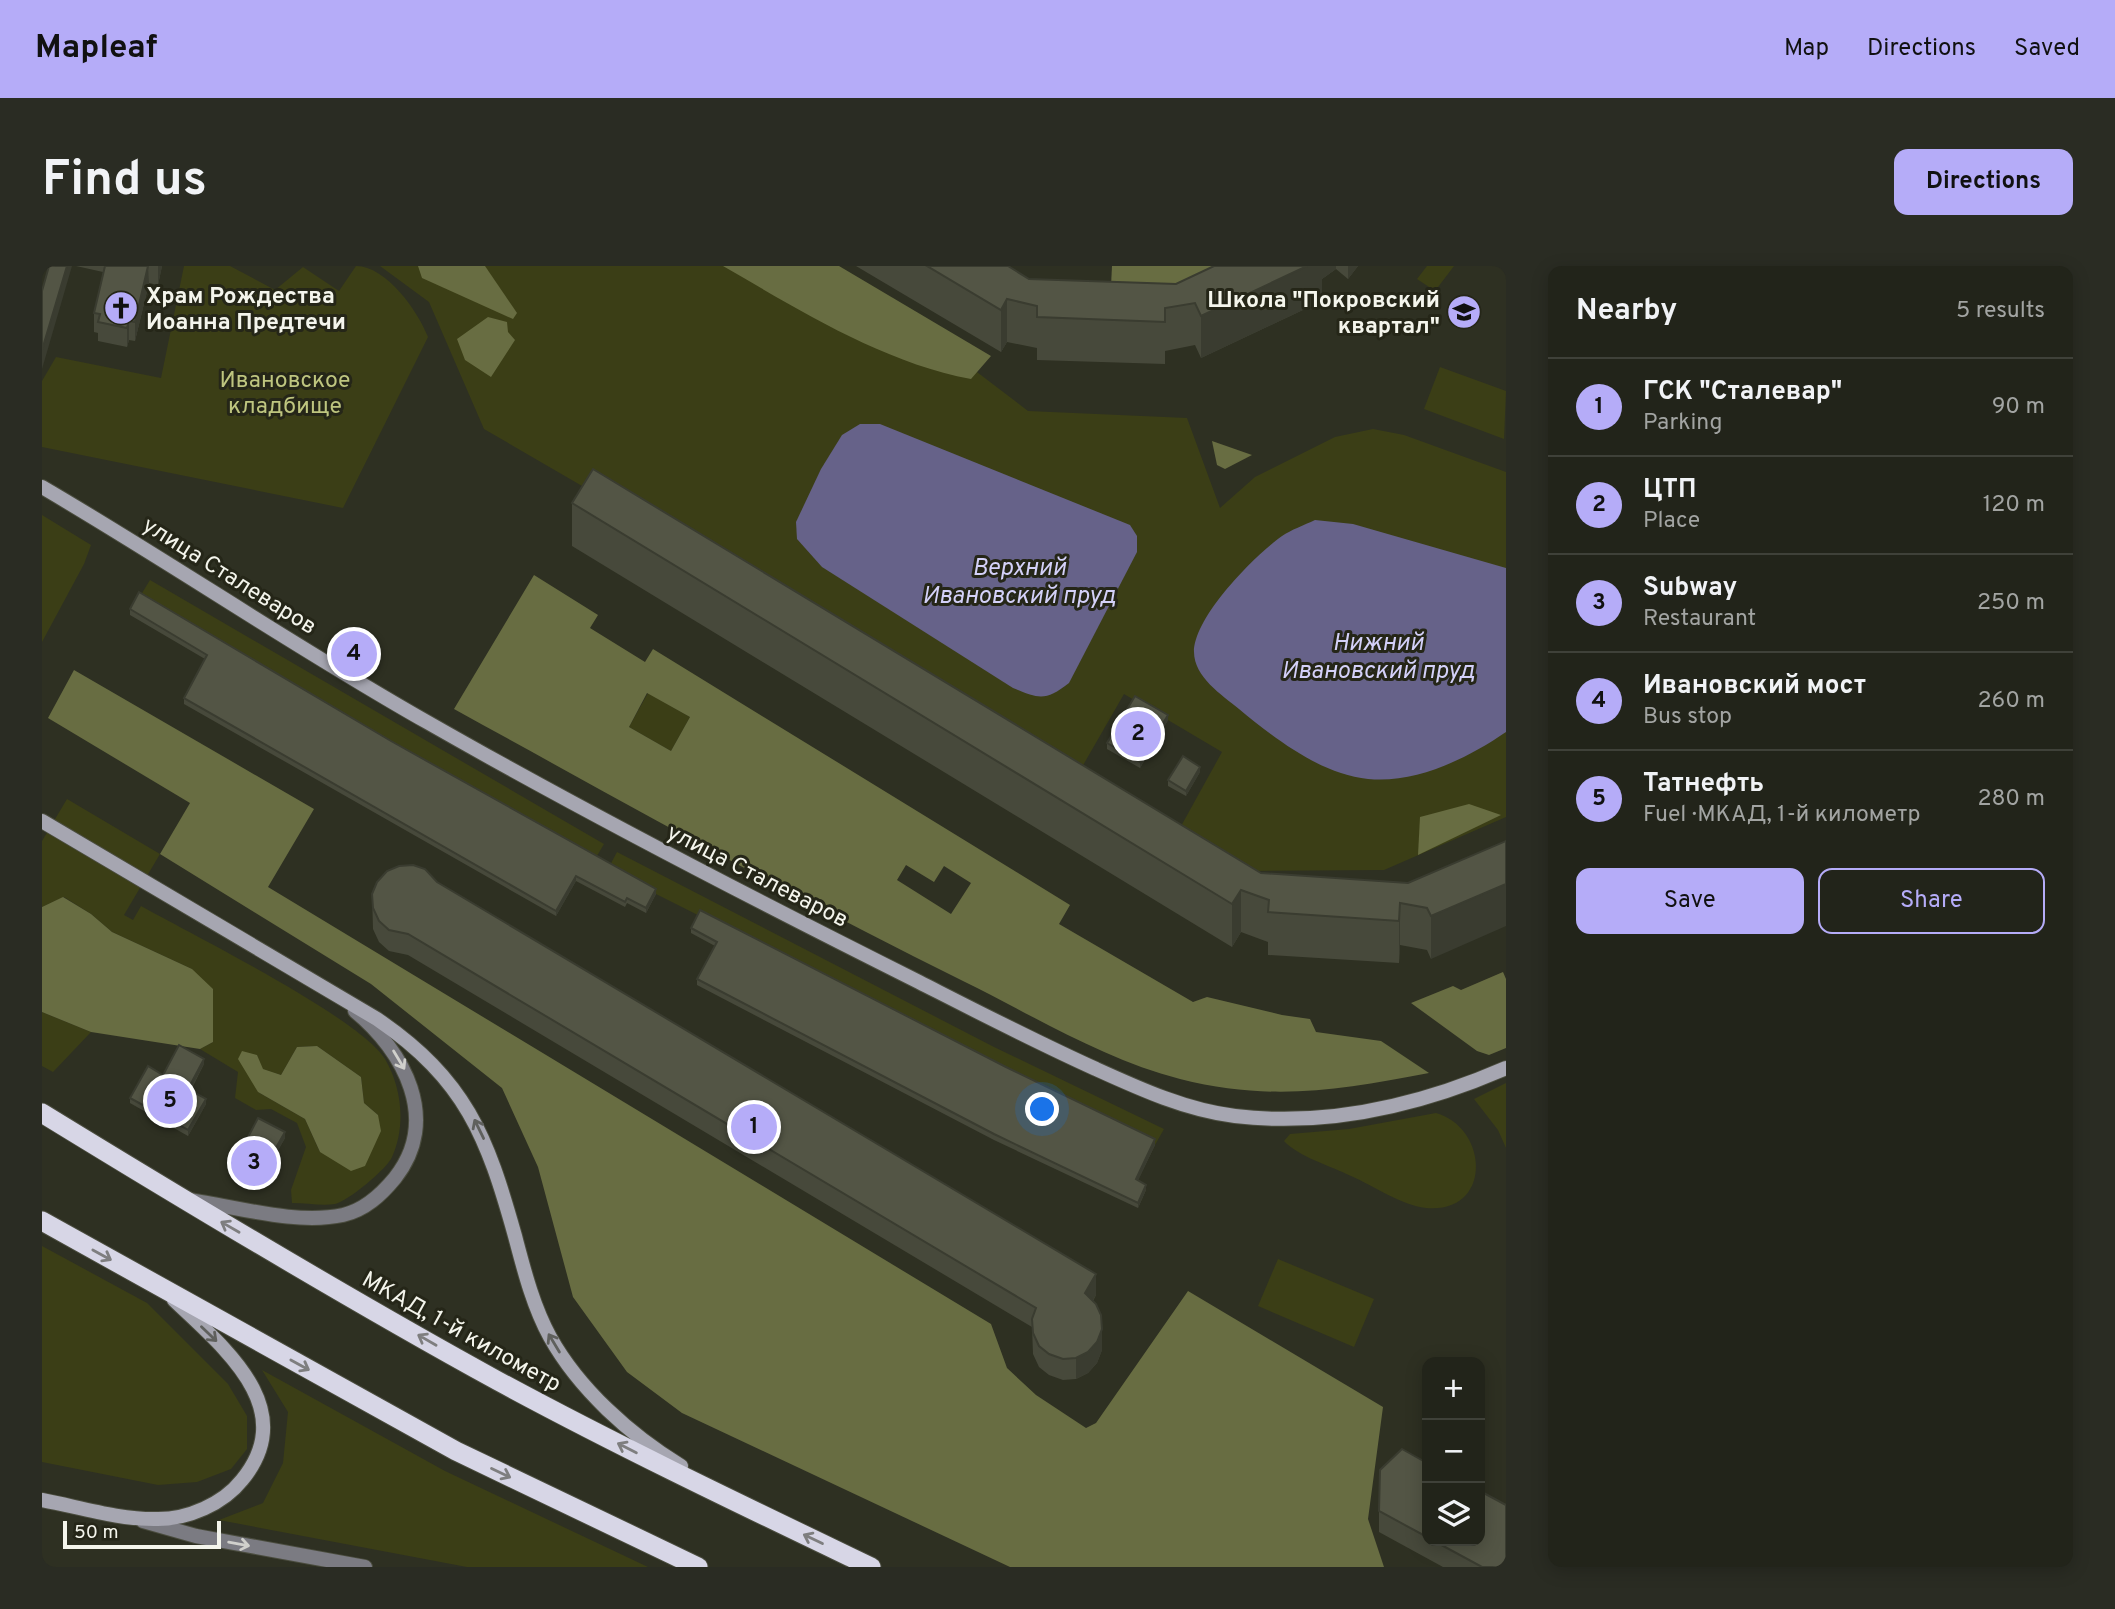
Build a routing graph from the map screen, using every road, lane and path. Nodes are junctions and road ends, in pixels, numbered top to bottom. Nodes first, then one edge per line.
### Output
1 (42, 487) edge
2 (42, 821) edge
3 (335, 995) junction
4 (1506, 1069) edge
5 (42, 1113) edge
6 (182, 1199) junction
7 (42, 1221) edge
8 (160, 1287) junction
9 (42, 1500) edge
10 (754, 1510) junction
11 (125, 1516) junction
12 (365, 1567) edge
13 (698, 1567) edge
14 (871, 1567) edge

1 - 4 main road, улица Сталеваров
2 - 3 main road
3 -> 6 street
10 -> 3 main road
5 - 6 highway, МКАД, 1-й километр
10 -> 6 highway, МКАД, 1-й километр
7 -> 8 highway
8 -> 11 main road
8 -> 13 highway
9 - 11 main road
14 -> 10 highway, МКАД, 1-й километр
11 -> 12 street

